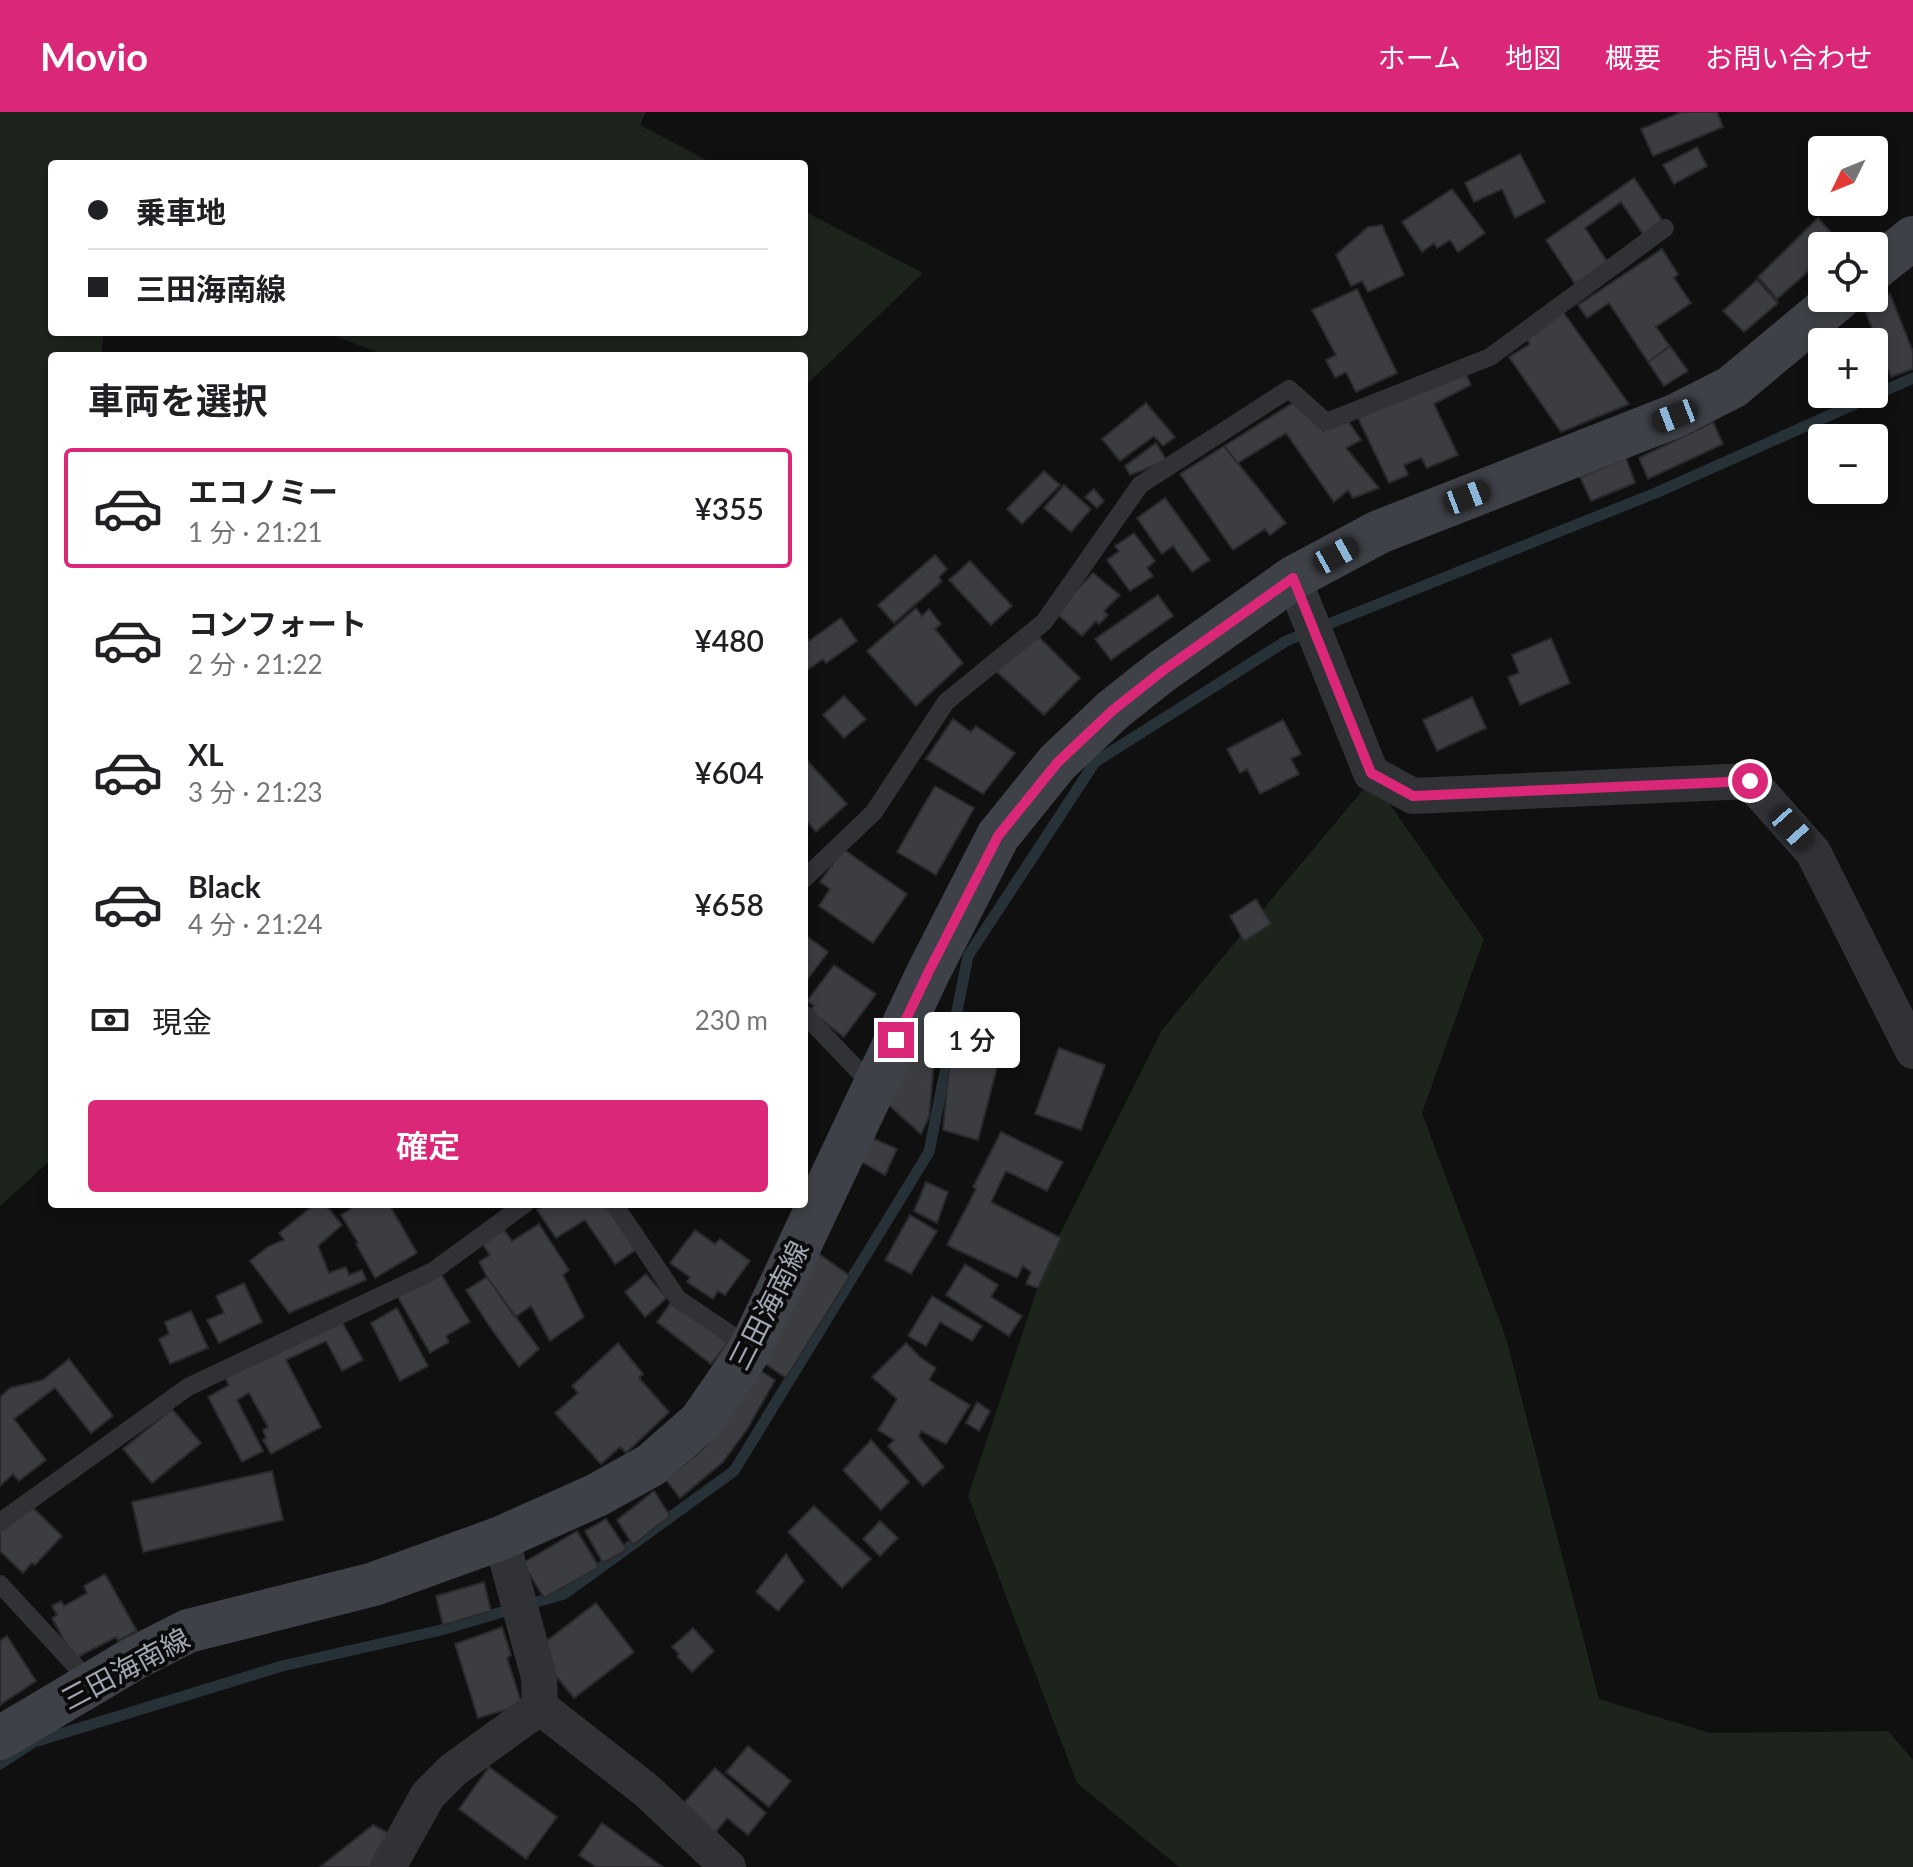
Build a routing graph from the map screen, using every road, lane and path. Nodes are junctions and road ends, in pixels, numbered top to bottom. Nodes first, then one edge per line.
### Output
1 (1665, 228) dead end
2 (1913, 238) edge
3 (1888, 258) edge
4 (1822, 312) edge
5 (1293, 578) junction
6 (808, 875) edge
7 (808, 1018) edge
8 (1913, 1051) edge
9 (874, 1087) junction
10 (520, 1208) edge
11 (617, 1208) edge
12 (751, 1348) junction
13 (0, 1522) edge
14 (501, 1538) junction
15 (0, 1584) edge
16 (92, 1684) junction
17 (540, 1707) junction
18 (0, 1738) edge
19 (388, 1867) edge
20 (728, 1867) edge

1 - 6 lane
2 - 3 main road
4 - 5 main road, 三田海南線
5 - 8 street
5 - 9 main road, 三田海南線
7 - 9 lane
9 - 12 main road, 三田海南線
10 - 13 lane
11 - 12 lane
12 - 14 main road, 三田海南線
14 - 16 main road, 三田海南線
14 - 17 street
15 - 16 lane
16 - 18 main road, 三田海南線
17 - 19 street
17 - 20 street

